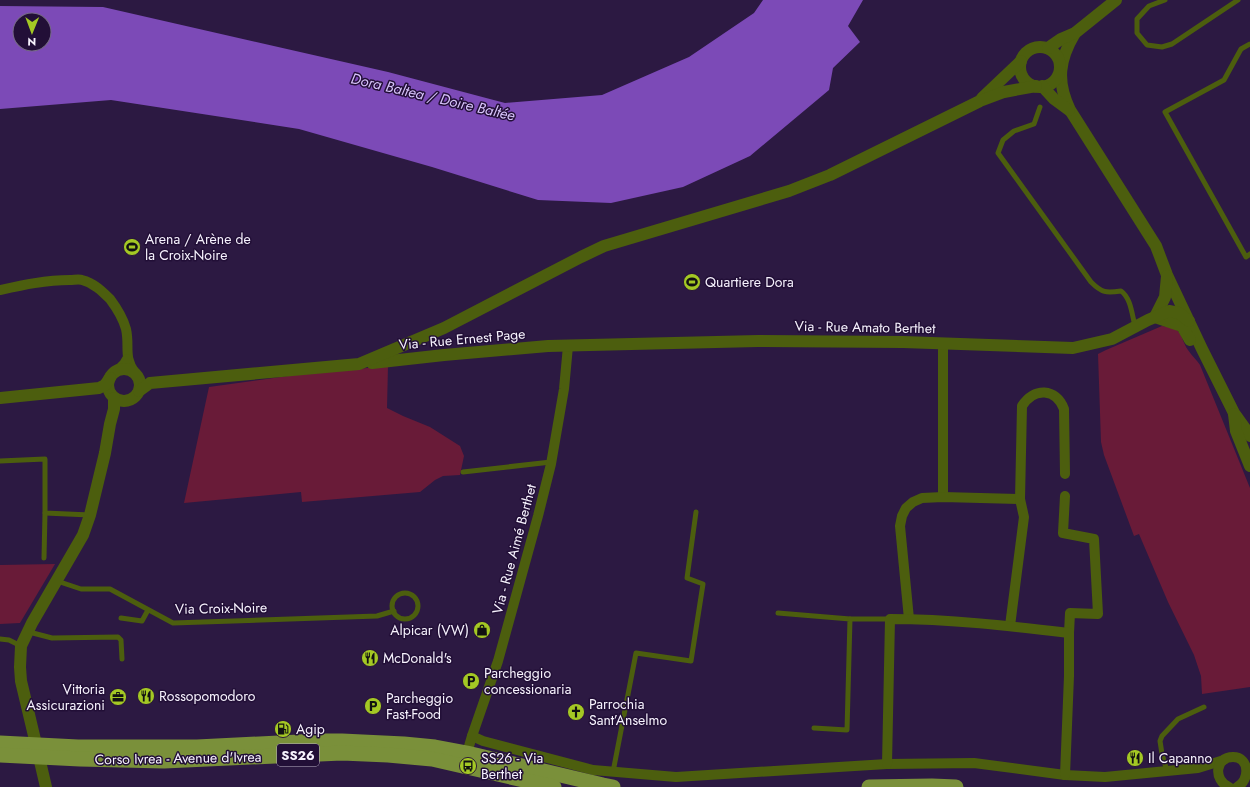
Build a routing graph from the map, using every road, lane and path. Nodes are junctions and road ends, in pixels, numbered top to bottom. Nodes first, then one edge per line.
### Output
1 (1116, 0) edge
2 (1165, 0) edge
3 (1238, 0) edge
4 (1075, 33) junction
5 (1250, 44) edge
6 (1048, 48) junction
7 (1021, 60) junction
8 (1060, 71) junction
9 (1039, 86) junction
10 (980, 100) junction
11 (1040, 107) dead end
12 (1070, 110) junction
13 (1250, 254) edge
14 (1167, 275) junction
15 (0, 290) edge
16 (1155, 317) junction
17 (1189, 320) junction
18 (1135, 327) junction
19 (943, 343) junction
20 (568, 346) junction
21 (1202, 349) junction
22 (127, 359) junction
23 (358, 364) junction
24 (114, 374) junction
25 (136, 374) junction
26 (150, 383) junction
27 (99, 388) junction
28 (139, 392) junction
29 (0, 398) edge
30 (116, 401) junction
31 (1234, 413) junction
32 (1250, 436) edge
33 (0, 460) edge
34 (551, 462) junction
35 (1250, 466) edge
36 (463, 472) dead end
37 (1065, 474) dead end
38 (1066, 496) dead end
39 (943, 497) junction
40 (1020, 499) junction
41 (696, 512) dead end
42 (45, 513) junction
43 (90, 515) junction
44 (44, 558) dead end
45 (57, 581) junction
46 (148, 610) junction
47 (394, 611) junction
48 (778, 613) dead end
49 (121, 618) dead end
50 (850, 619) junction
51 (890, 619) junction
52 (909, 619) junction
53 (1010, 626) junction
54 (28, 632) junction
55 (1069, 634) junction
56 (0, 639) edge
57 (21, 646) junction
58 (122, 659) dead end
59 (1204, 707) dead end
60 (814, 728) dead end
61 (472, 736) junction
62 (0, 742) edge
63 (37, 751) junction
64 (467, 753) junction
65 (0, 755) edge
66 (1245, 757) edge
67 (1224, 760) junction
68 (887, 764) junction
69 (1198, 768) junction
70 (1249, 770) edge
71 (1166, 771) junction
72 (613, 772) junction
73 (1218, 774) junction
74 (1065, 775) junction
75 (1226, 786) edge
76 (46, 787) edge
77 (554, 787) edge
78 (613, 787) edge
79 (869, 787) edge
80 (956, 787) edge
81 (1236, 787) edge

1 - 4 street
2 - 3 lane
4 - 6 street
4 - 8 street
5 - 13 lane
6 - 7 street
6 - 8 street
7 - 9 street
7 - 10 street
8 - 9 street
8 - 12 street
9 - 10 street
9 - 12 street
10 - 23 street
11 - 18 lane
12 - 14 street
14 - 16 street
14 - 17 street
15 - 22 street
16 - 17 street, Via - Rue Amato Berthet
16 - 18 street, Via - Rue Amato Berthet
16 - 21 street
17 - 21 street
18 - 19 street, Via - Rue Amato Berthet
19 - 20 street, Via - Rue Amato Berthet
19 - 39 street
20 - 23 street, Via - Rue Ernest Page
20 - 34 street, Via - Rue Aimé Berthet
21 - 31 street
22 - 24 street
22 - 25 street
23 - 26 street, Via - Rue Ernest Page
24 - 25 street
24 - 27 street
24 - 30 street
25 - 26 street
25 - 28 street
26 - 28 street
27 - 29 street
27 - 30 street
28 - 30 street
30 - 43 street
31 - 32 street
31 - 35 street
33 - 42 lane
34 - 36 lane
34 - 61 street, Via - Rue Aimé Berthet
37 - 40 street
38 - 55 street
39 - 40 street
39 - 52 street
40 - 53 street
41 - 72 lane
42 - 43 lane
42 - 44 lane
43 - 45 street
45 - 46 lane, Via Croix-Noire
45 - 54 street
46 - 47 lane, Via Croix-Noire
46 - 49 lane
47 - 47 lane
48 - 50 lane
50 - 51 lane
50 - 60 lane
51 - 52 street
51 - 68 street
52 - 53 street
53 - 55 street
54 - 57 street
54 - 58 lane
55 - 74 street
56 - 57 lane
57 - 63 street
59 - 71 lane
61 - 64 street, Via - Rue Aimé Berthet
61 - 72 street
62 - 63 main road, SS26
63 - 64 main road, Corso Ivrea - Avenue d'Ivrea
63 - 65 main road, SS26
63 - 76 street
63 - 77 main road, Corso Ivrea - Avenue d'Ivrea / SS26
64 - 78 main road, Corso Ivrea - Avenue d'Ivrea
66 - 67 street
66 - 70 street
67 - 69 street
67 - 73 street
68 - 72 street
68 - 74 street
69 - 71 street
69 - 73 street
70 - 81 street
71 - 74 street
73 - 75 street
79 - 80 main road

